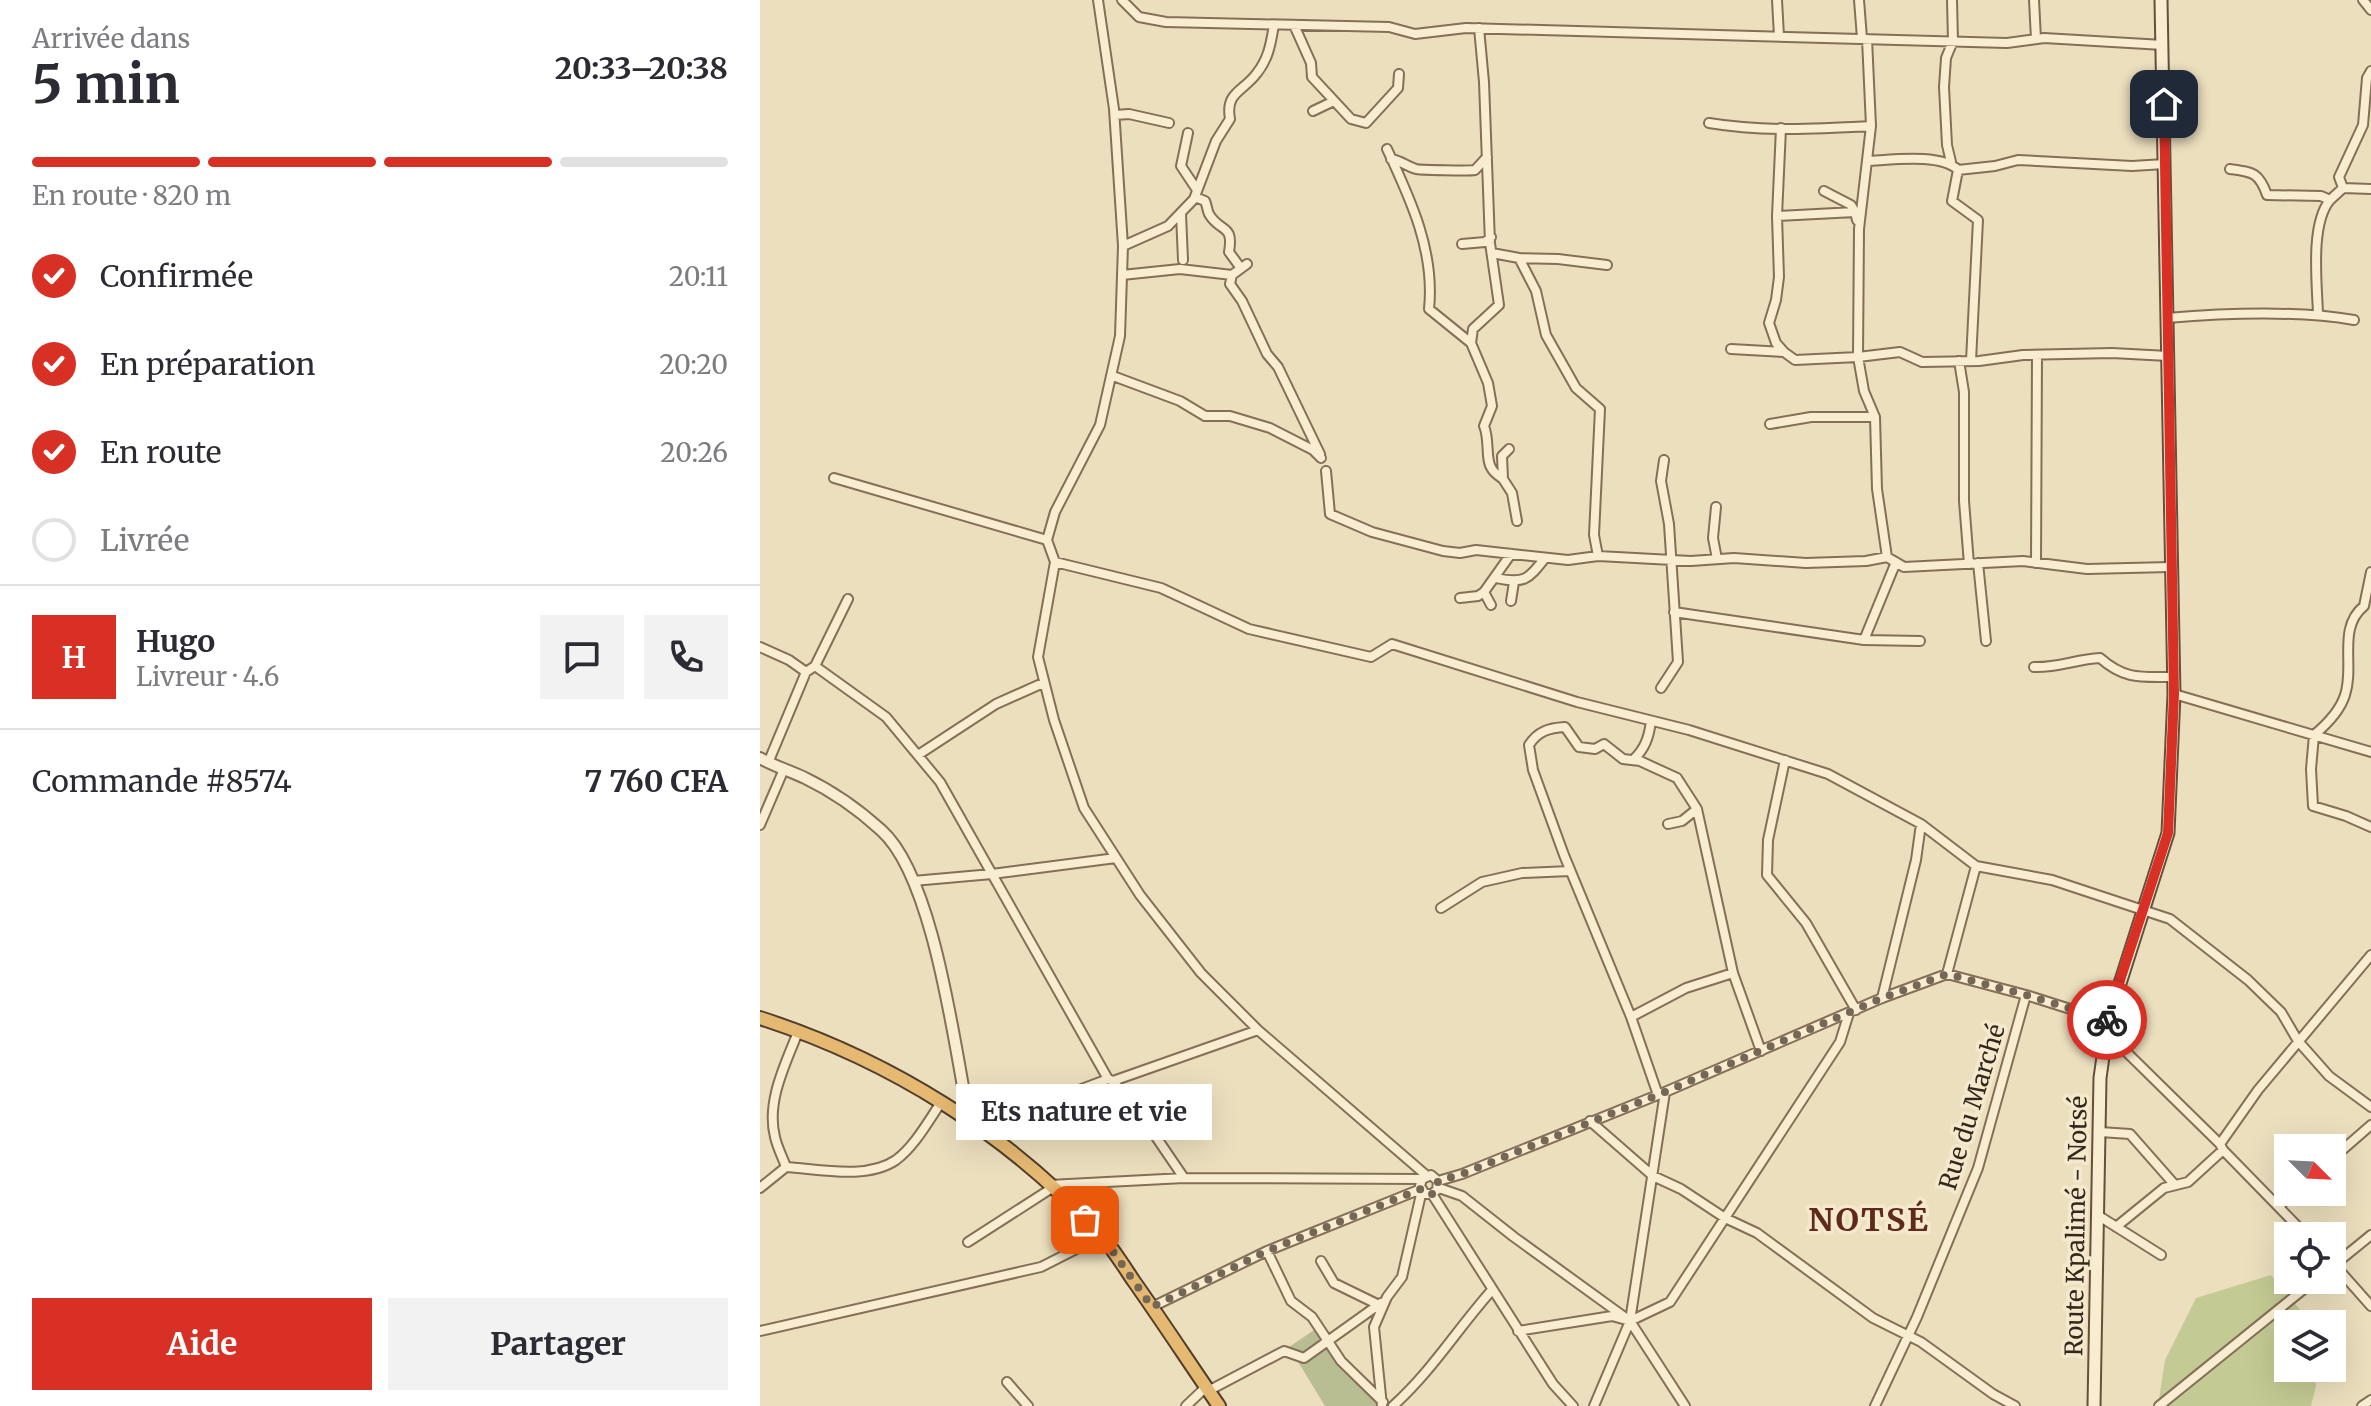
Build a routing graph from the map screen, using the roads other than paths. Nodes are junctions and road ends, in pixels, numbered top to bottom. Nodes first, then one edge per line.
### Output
1 (1098, 0) edge
2 (1122, 0) edge
3 (1777, 0) edge
4 (1859, 0) edge
5 (1952, 0) edge
6 (2034, 0) edge
7 (2161, 0) edge
8 (2363, 0) edge
9 (2371, 10) edge
10 (1274, 25) junction
11 (1294, 25) junction
12 (1479, 28) junction
13 (1779, 36) junction
14 (1864, 38) junction
15 (2036, 39) junction
16 (1953, 41) junction
17 (2163, 45) junction
18 (2371, 71) edge
19 (1399, 74) dead end
20 (1334, 101) junction
21 (2368, 108) edge
22 (1313, 111) dead end
23 (1115, 115) junction
24 (1169, 123) dead end
25 (1709, 123) dead end
26 (1871, 126) junction
27 (1781, 128) junction
28 (1188, 133) dead end
29 (1387, 149) dead end
30 (1488, 156) junction
31 (1391, 159) junction
32 (1867, 161) junction
33 (2165, 164) junction
34 (1954, 166) junction
35 (2230, 169) dead end
36 (1204, 173) junction
37 (1187, 176) junction
38 (2343, 188) junction
39 (2371, 189) edge
40 (1824, 191) dead end
41 (1196, 193) junction
42 (2330, 200) junction
43 (1855, 212) junction
44 (1181, 214) junction
45 (1777, 216) junction
46 (1859, 229) junction
47 (1492, 236) junction
48 (1462, 244) dead end
49 (1123, 246) junction
50 (1492, 253) junction
51 (1519, 258) junction
52 (1183, 260) dead end
53 (1607, 265) dead end
54 (1122, 275) junction
55 (1232, 275) junction
56 (2318, 314) junction
57 (2167, 318) junction
58 (2354, 320) dead end
59 (1471, 343) junction
60 (1731, 349) dead end
61 (1784, 352) junction
62 (2037, 355) junction
63 (2168, 356) junction
64 (1858, 357) junction
65 (1959, 361) junction
66 (1971, 361) junction
67 (1113, 376) junction
68 (1875, 417) junction
69 (1770, 424) dead end
70 (1509, 449) dead end
71 (1664, 460) dead end
72 (1326, 471) dead end
73 (834, 478) dead end
74 (1503, 479) junction
75 (1716, 507) dead end
76 (1517, 521) dead end
77 (1047, 540) junction
78 (1511, 554) junction
79 (1598, 556) junction
80 (1545, 558) junction
81 (1717, 559) junction
82 (1892, 559) junction
83 (1671, 560) junction
84 (1055, 562) junction
85 (2036, 563) junction
86 (1974, 564) junction
87 (2170, 567) junction
88 (2371, 572) edge
89 (1496, 578) junction
90 (1514, 582) junction
91 (1484, 592) junction
92 (1460, 598) dead end
93 (848, 599) dead end
94 (1511, 601) dead end
95 (1491, 605) dead end
96 (1674, 612) junction
97 (1864, 640) junction
98 (1920, 641) dead end
99 (1986, 641) dead end
100 (760, 647) edge
101 (815, 666) junction
102 (2034, 667) dead end
103 (806, 672) junction
104 (2173, 677) junction
105 (1043, 683) junction
106 (1661, 688) dead end
107 (2174, 694) junction
108 (1651, 721) junction
109 (2314, 735) junction
110 (2371, 752) edge
111 (918, 755) junction
112 (764, 760) edge
113 (1633, 760) junction
114 (1785, 760) junction
115 (784, 769) junction
116 (1697, 809) junction
117 (762, 812) edge
118 (1668, 824) dead end
119 (1921, 824) junction
120 (760, 825) edge
121 (2371, 827) edge
122 (1116, 858) junction
123 (1976, 866) junction
124 (1570, 871) junction
125 (992, 874) junction
126 (913, 881) junction
127 (1441, 908) dead end
128 (2145, 910) junction
129 (2371, 955) edge
130 (1733, 973) junction
131 (1947, 974) junction
132 (2026, 995) junction
133 (1882, 998) junction
134 (1852, 1011) junction
135 (1631, 1017) junction
136 (760, 1018) edge
137 (2107, 1026) junction
138 (1258, 1030) junction
139 (798, 1032) junction
140 (2298, 1041) junction
141 (1761, 1051) junction
142 (1110, 1080) junction
143 (1661, 1093) junction
144 (942, 1101) junction
145 (2371, 1107) edge
146 (962, 1114) junction
147 (1590, 1121) junction
148 (2371, 1125) edge
149 (2100, 1132) junction
150 (987, 1133) junction
151 (2221, 1147) junction
152 (2346, 1147) edge
153 (786, 1167) junction
154 (1653, 1176) junction
155 (1184, 1178) junction
156 (1423, 1184) junction
157 (2174, 1184) junction
158 (1050, 1187) junction
159 (760, 1188) edge
160 (1436, 1188) junction
161 (2274, 1201) edge
162 (2279, 1206) edge
163 (2099, 1216) junction
164 (1725, 1218) junction
165 (2294, 1222) edge
166 (2116, 1227) junction
167 (2371, 1235) edge
168 (1102, 1236) junction
169 (968, 1242) dead end
170 (1267, 1251) junction
171 (2346, 1254) edge
172 (2161, 1255) dead end
173 (1321, 1261) dead end
174 (2346, 1278) edge
175 (1492, 1290) junction
176 (2298, 1294) edge
177 (1387, 1297) junction
178 (1379, 1305) junction
179 (2371, 1306) edge
180 (1152, 1307) junction
181 (1630, 1321) junction
182 (760, 1331) edge
183 (1518, 1331) junction
184 (1908, 1335) junction
185 (1327, 1341) junction
186 (1007, 1382) dead end
187 (1207, 1389) junction
188 (2371, 1400) edge
189 (1383, 1404) edge
190 (1028, 1406) edge
191 (1186, 1406) edge
192 (1219, 1406) edge
193 (1393, 1406) edge
194 (1573, 1406) edge
195 (1594, 1406) edge
196 (1685, 1406) edge
197 (1875, 1406) edge
198 (2015, 1406) edge
199 (2094, 1406) edge
200 (2159, 1406) edge
201 (2362, 1406) edge

1 - 23 street
2 - 10 street
3 - 13 street
4 - 14 street
5 - 16 street
6 - 15 street
7 - 17 main road, Route Kpalimé - Notsé
8 - 9 street
10 - 11 street
10 - 36 street
11 - 12 street
11 - 20 street
12 - 13 street
12 - 30 street
13 - 14 street
14 - 16 street
14 - 26 street
15 - 16 street
15 - 17 street
16 - 34 street
17 - 33 main road, Route Kpalimé - Notsé
18 - 21 street
19 - 20 street
20 - 22 street
21 - 38 street
23 - 24 street
23 - 49 street
25 - 27 street
26 - 27 street
26 - 32 street
27 - 45 street
28 - 37 street
29 - 31 street
30 - 31 street
30 - 47 street
31 - 59 street
32 - 34 street
32 - 46 street
33 - 34 street
33 - 57 main road, Route Kpalimé - Notsé
34 - 66 street
35 - 42 street
36 - 37 street
36 - 41 street
37 - 41 street
38 - 39 street
38 - 42 street
40 - 43 street
41 - 44 street
41 - 55 street
42 - 56 street
43 - 45 street
43 - 46 street
44 - 49 street
44 - 52 street
45 - 61 street
46 - 64 street
47 - 48 street
47 - 50 street
49 - 54 street
50 - 51 street
50 - 59 street
51 - 53 street
51 - 79 street
54 - 55 street
54 - 67 street
55 - 67 street
56 - 57 street
56 - 58 street
57 - 63 main road, Route Kpalimé - Notsé
59 - 74 street
60 - 61 street
61 - 64 street
62 - 63 street
62 - 66 street
62 - 85 street
63 - 87 main road, Route Kpalimé - Notsé
64 - 65 street
64 - 68 street
65 - 66 street
65 - 86 street
67 - 77 street
68 - 69 street
68 - 82 street
70 - 74 street
71 - 83 street
72 - 78 street
73 - 77 street
74 - 76 street
75 - 81 street
77 - 84 street
78 - 80 street
78 - 89 street
79 - 80 street
79 - 83 street
80 - 90 street
81 - 82 street
81 - 83 street
82 - 86 street
82 - 97 street
83 - 96 street
84 - 105 street
84 - 108 street
85 - 86 street
85 - 87 street
86 - 99 street
87 - 104 main road, Route Kpalimé - Notsé
88 - 109 street
89 - 90 street
89 - 91 street
90 - 94 street
91 - 92 street
91 - 95 street
93 - 101 street
96 - 97 street
96 - 106 street
97 - 98 street
100 - 103 street
101 - 103 street
101 - 111 street
102 - 104 street
103 - 112 street
104 - 107 main road, Route Kpalimé - Notsé
105 - 111 street
105 - 122 street
107 - 109 street
107 - 128 main road, Route Kpalimé - Notsé
108 - 113 street
108 - 114 street
109 - 110 street
109 - 121 street
111 - 125 street
112 - 115 street
113 - 116 street
113 - 124 street
114 - 119 street
114 - 134 street
115 - 117 street
115 - 126 street
116 - 118 street
116 - 130 street
117 - 120 street
119 - 123 street
119 - 133 street
122 - 125 street
122 - 138 street
123 - 128 street
123 - 131 street
124 - 127 street
124 - 135 street
125 - 126 street
125 - 142 street
126 - 146 street
128 - 137 main road, Route Kpalimé - Notsé
128 - 140 street
129 - 140 street
130 - 135 street
130 - 141 street
131 - 132 street
131 - 133 street
132 - 137 street
132 - 184 street, Rue du Marché
133 - 134 street
134 - 141 street
134 - 164 street
135 - 143 street
136 - 139 highway
137 - 149 main road, Route Kpalimé - Notsé
137 - 151 street
138 - 142 street
138 - 156 street
139 - 144 highway
139 - 153 street
140 - 145 street
140 - 151 street
141 - 143 street
142 - 150 street
142 - 155 street
143 - 147 street
143 - 154 street
144 - 146 highway
144 - 153 street
146 - 150 highway
147 - 154 street
147 - 160 street
148 - 152 street
149 - 157 street
149 - 163 main road, Route Kpalimé - Notsé
150 - 158 highway
151 - 157 street
151 - 161 street
153 - 159 street
154 - 164 street
154 - 181 street
155 - 156 street
155 - 158 street
156 - 160 street
156 - 160 street
156 - 170 street
156 - 177 street
157 - 166 street
158 - 168 highway
158 - 169 street
160 - 175 street
160 - 181 street
162 - 165 street
163 - 166 street
163 - 199 main road, Route Kpalimé - Notsé
164 - 181 street
164 - 184 street
166 - 172 street
167 - 171 street
168 - 180 highway
168 - 182 street
170 - 180 street
170 - 185 street
173 - 178 street
174 - 179 street
175 - 183 street
175 - 193 street
176 - 200 street
177 - 178 street
177 - 189 street
178 - 185 street
180 - 187 highway
181 - 183 street
181 - 195 street
181 - 196 street
183 - 194 street
184 - 197 street, Rue du Marché
184 - 198 street
185 - 187 street
185 - 189 street
186 - 190 street
187 - 191 street
187 - 192 highway
188 - 201 street

